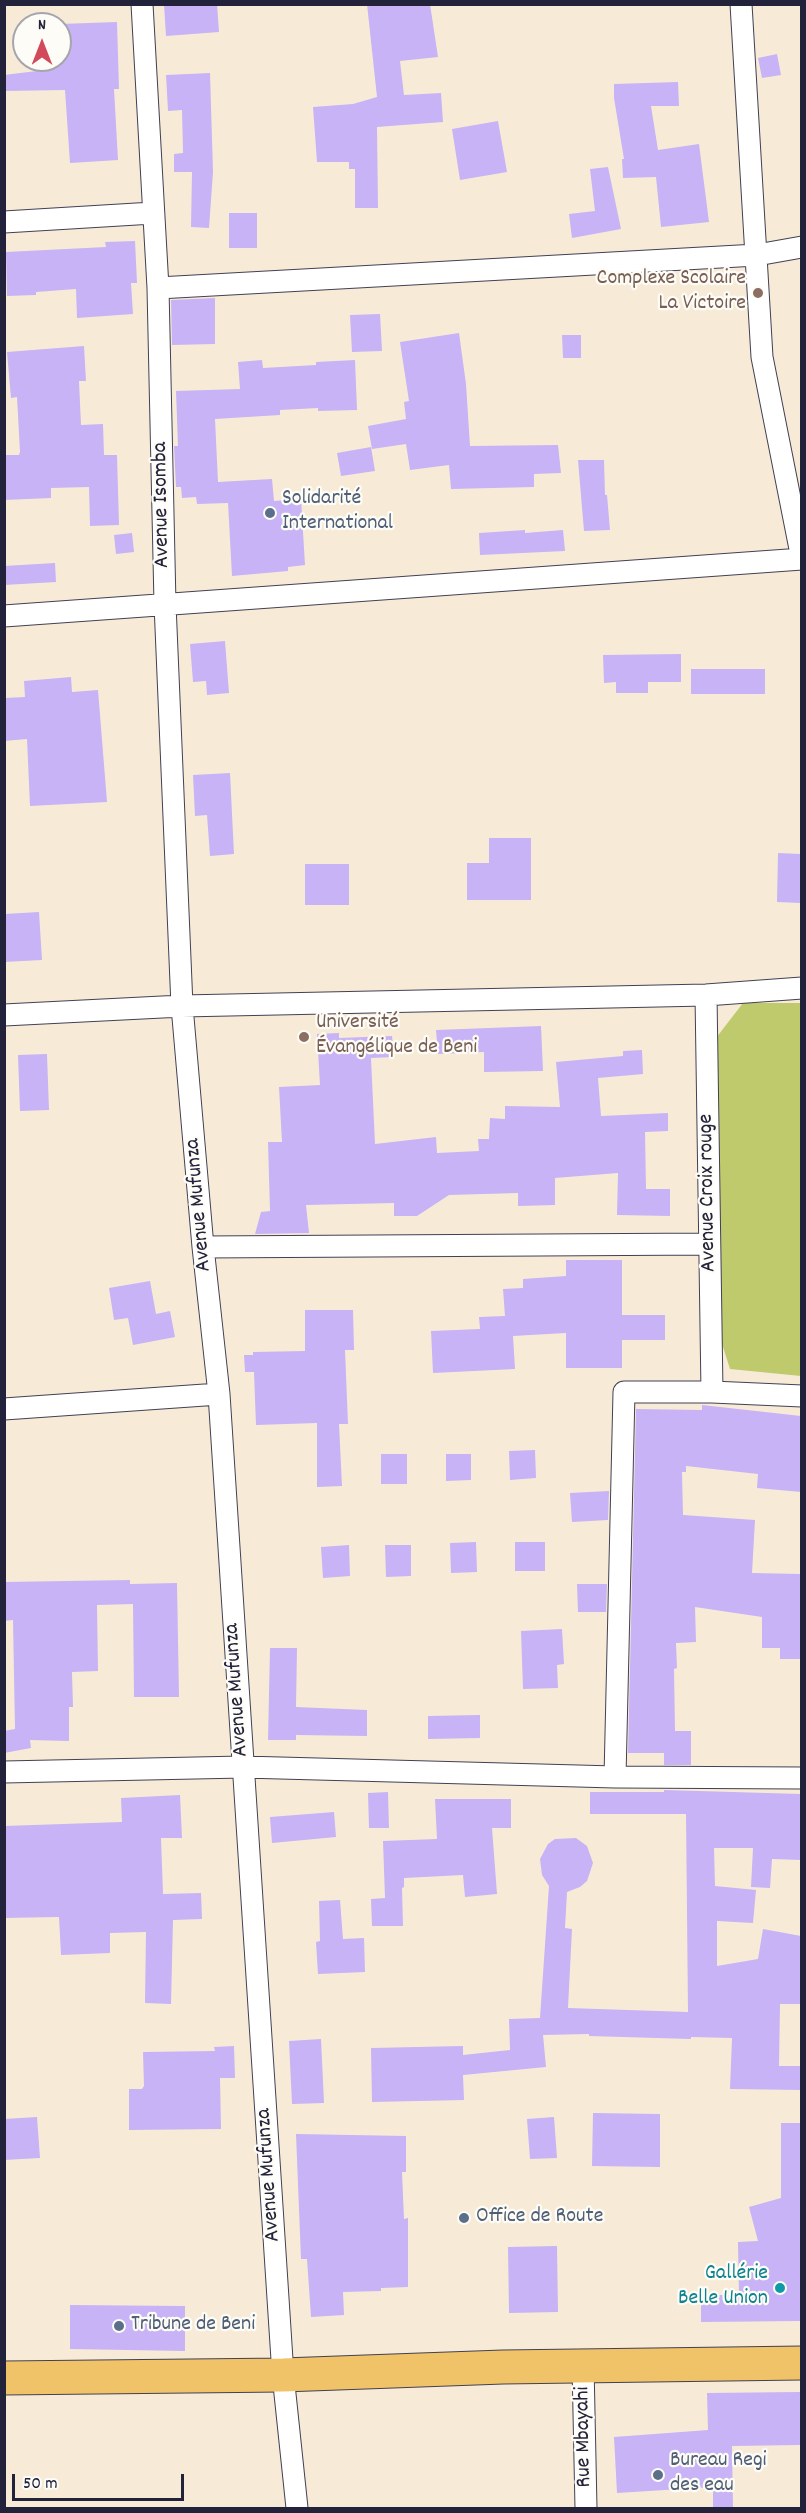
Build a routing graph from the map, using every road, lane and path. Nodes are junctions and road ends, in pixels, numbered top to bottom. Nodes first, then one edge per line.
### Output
1 (142, 4) edge
2 (741, 4) edge
3 (153, 213) junction
4 (4, 222) edge
5 (801, 247) edge
6 (757, 255) junction
7 (158, 288) junction
8 (801, 559) edge
9 (165, 604) junction
10 (4, 616) edge
11 (801, 988) edge
12 (706, 995) junction
13 (182, 1006) junction
14 (4, 1015) edge
15 (709, 1244) junction
16 (203, 1247) junction
17 (712, 1392) junction
18 (219, 1394) junction
19 (801, 1396) edge
20 (4, 1409) edge
21 (243, 1767) junction
22 (4, 1772) edge
23 (615, 1777) junction
24 (801, 1778) edge
25 (801, 2363) edge
26 (583, 2365) junction
27 (283, 2375) junction
28 (4, 2378) edge
29 (297, 2508) edge
30 (586, 2508) edge

1 - 3 street, Avenue Isomba
2 - 6 street
3 - 4 street
3 - 7 street, Avenue Isomba
5 - 6 street
6 - 7 street
6 - 8 street
7 - 9 street, Avenue Isomba
8 - 9 street
9 - 10 street
9 - 13 street, Avenue Isomba
11 - 12 street
12 - 13 street
12 - 15 street, Avenue Croix rouge
13 - 14 street
13 - 16 street, Avenue Mufunza
15 - 16 street
15 - 17 street, Avenue Croix rouge
16 - 18 street, Avenue Mufunza
17 - 19 street
17 - 23 street
18 - 20 street
18 - 21 street, Avenue Mufunza
21 - 22 street
21 - 23 street
21 - 27 street, Avenue Mufunza
23 - 24 street
25 - 26 highway
26 - 27 highway
26 - 30 street, Rue Mbayahi
27 - 28 highway
27 - 29 street, Avenue Mufunza

